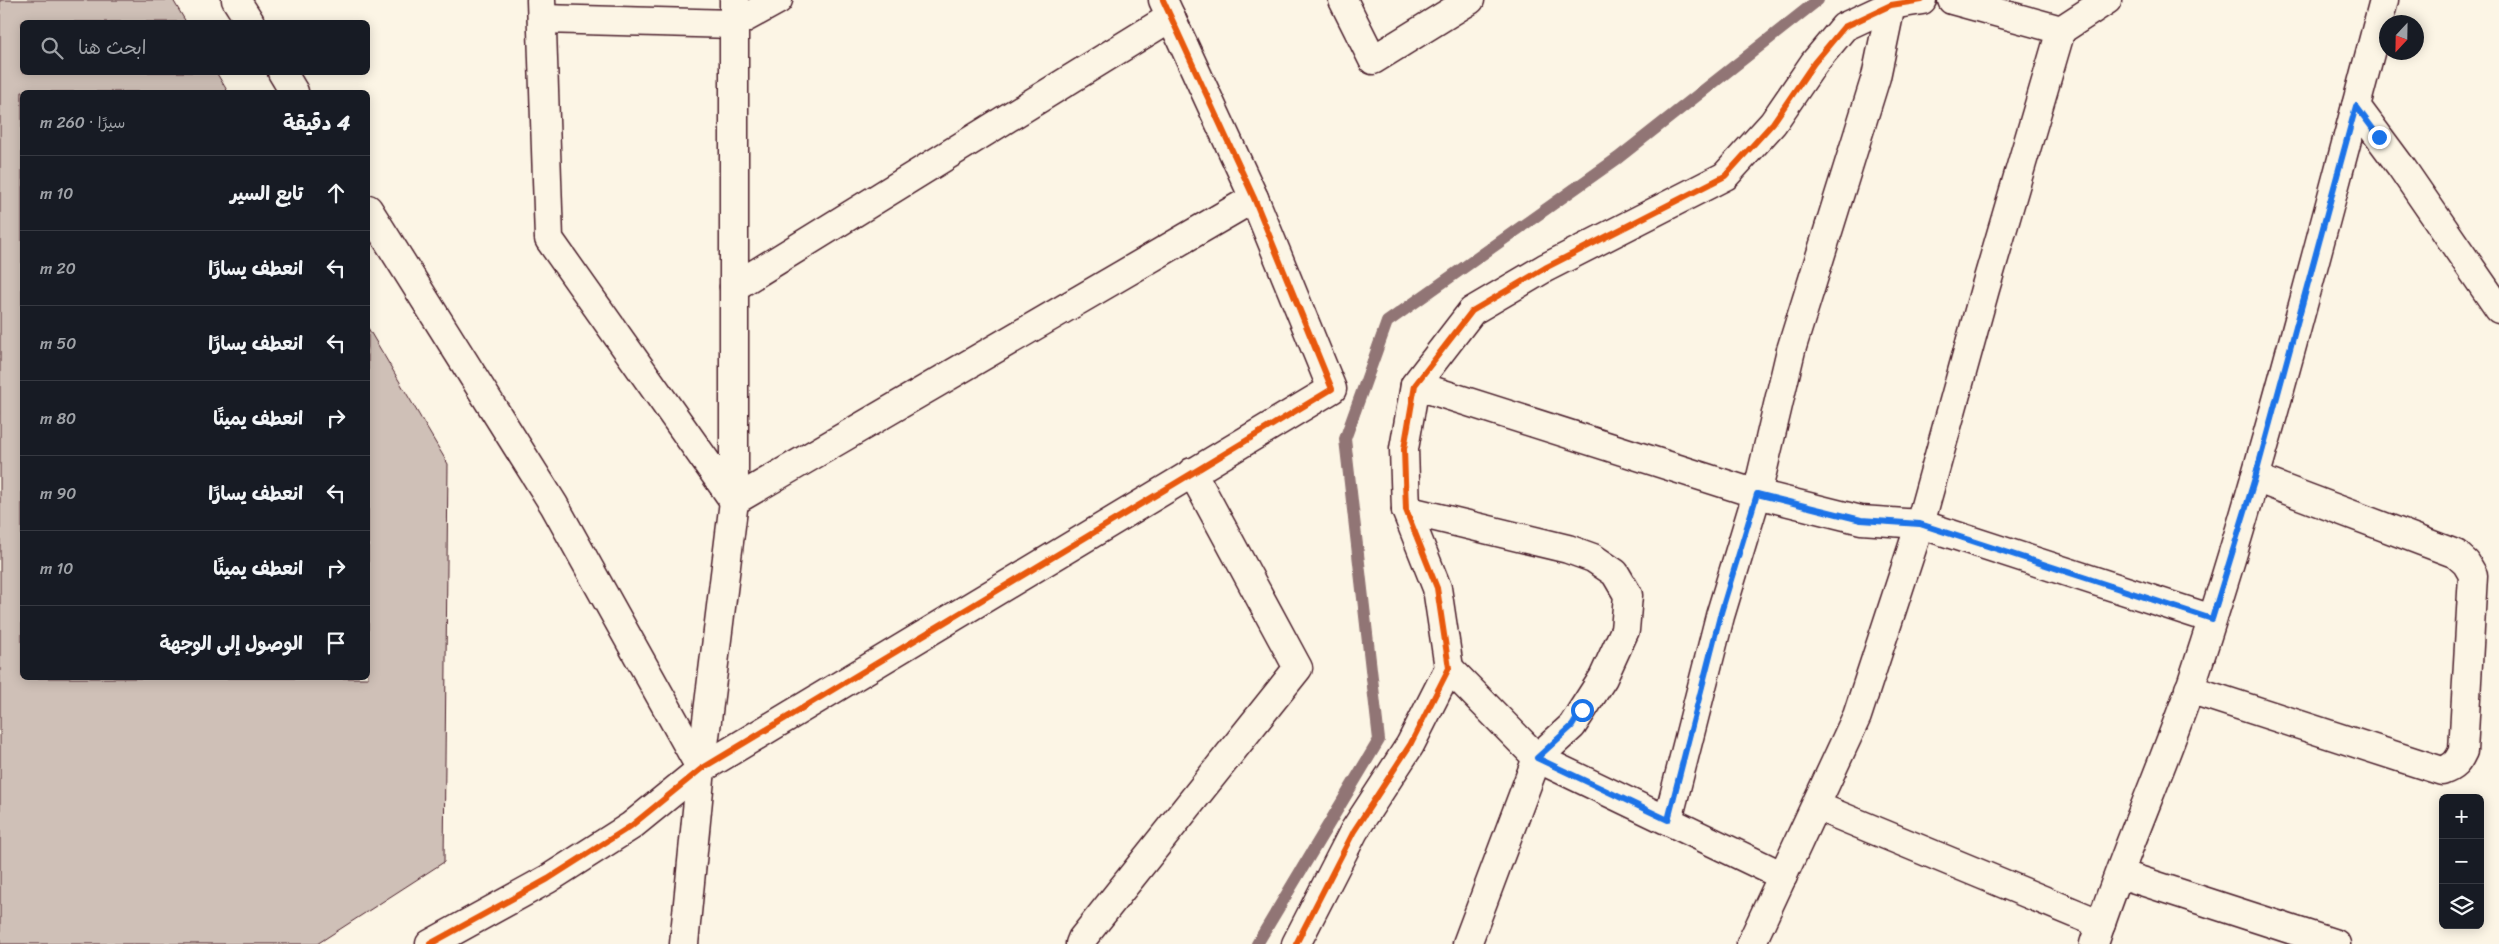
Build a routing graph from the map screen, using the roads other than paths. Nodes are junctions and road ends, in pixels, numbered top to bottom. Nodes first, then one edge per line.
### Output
1 (236, 0) edge
2 (778, 0) edge
3 (1343, 0) edge
4 (1470, 0) edge
5 (1922, 0) edge
6 (1952, 0) edge
7 (2107, 0) edge
8 (2384, 0) edge
9 (1891, 6) junction
10 (541, 9) edge
11 (1167, 9) edge
12 (734, 12) edge
13 (249, 20) edge
14 (2061, 30) junction
15 (284, 75) edge
16 (293, 90) edge
17 (2356, 106) junction
18 (1254, 198) junction
19 (370, 212) edge
20 (734, 287) junction
21 (2499, 309) edge
22 (1415, 385) junction
23 (1192, 472) junction
24 (2255, 478) junction
25 (1757, 494) junction
26 (734, 501) junction
27 (1406, 510) junction
28 (1920, 524) junction
29 (2212, 619) junction
30 (1449, 668) junction
31 (2189, 690) junction
32 (1537, 758) junction
33 (701, 769) junction
34 (1816, 806) junction
35 (1668, 820) junction
36 (2120, 874) junction
37 (1783, 876) junction
38 (2097, 934) edge
39 (430, 944) edge
40 (684, 944) edge
41 (1080, 944) edge
42 (1296, 944) edge
43 (1467, 944) edge
44 (1751, 944) edge
45 (2336, 944) edge

1 - 13 street
2 - 12 street
3 - 4 street
5 - 9 street
6 - 14 street
7 - 14 street
8 - 17 street
9 - 22 street
9 - 25 street
10 - 12 street
10 - 26 street
11 - 18 street
11 - 20 street
12 - 20 street
14 - 28 street
15 - 16 street
17 - 21 street
17 - 24 street
18 - 23 street
18 - 26 street
19 - 33 street
20 - 26 street
22 - 25 street
22 - 27 street
23 - 33 street
23 - 41 street
24 - 29 street
24 - 31 street
25 - 28 street
25 - 35 street
26 - 33 street
27 - 30 street
27 - 32 street
28 - 29 street
28 - 34 street
29 - 31 street
30 - 32 street
30 - 42 street
31 - 36 street
32 - 35 street
32 - 43 street
33 - 39 street
33 - 40 street
34 - 37 street
34 - 38 street
35 - 37 street
36 - 38 street
36 - 45 street
37 - 44 street

